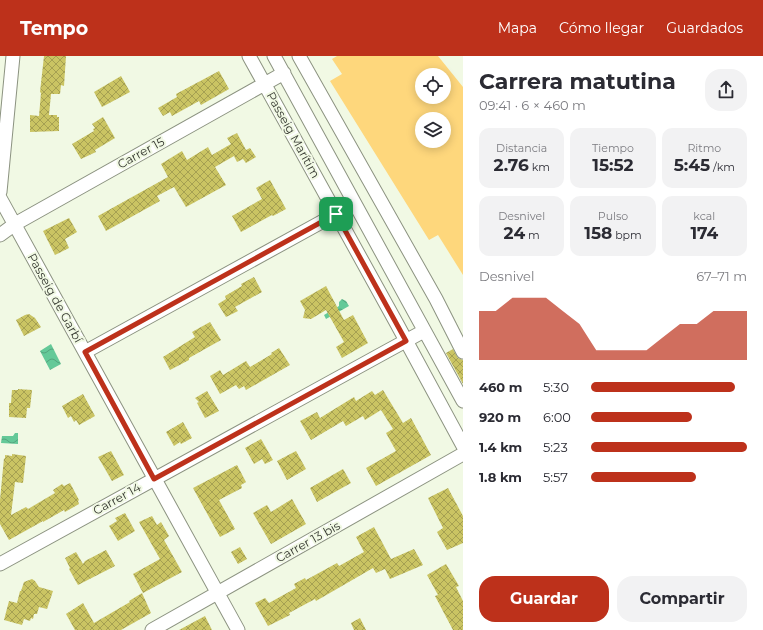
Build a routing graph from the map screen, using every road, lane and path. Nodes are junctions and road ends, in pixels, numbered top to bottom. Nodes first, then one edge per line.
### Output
1 (13, 56) edge
2 (249, 56) edge
3 (274, 56) edge
4 (299, 56) edge
5 (284, 74) junction
6 (264, 84) junction
7 (0, 192) edge
8 (0, 198) edge
9 (336, 214) junction
10 (15, 224) junction
11 (0, 235) edge
12 (424, 331) junction
13 (406, 341) junction
14 (85, 352) junction
15 (463, 352) edge
16 (463, 401) edge
17 (463, 446) edge
18 (463, 454) edge
19 (154, 479) junction
20 (0, 564) edge
21 (218, 593) junction
22 (152, 630) edge
23 (238, 630) edge

1 - 7 street
2 - 6 street, Passeig Marítim
3 - 5 street, Passeig Marítim
4 - 15 street
5 - 6 street, Carrer 15
5 - 12 street, Passeig Marítim
6 - 9 street, Passeig Marítim
6 - 10 street, Carrer 15
8 - 10 street, Passeig de Garbí
9 - 13 street, Passeig Marítim
9 - 14 street
10 - 11 street, Carrer 15
10 - 14 street, Passeig de Garbí
12 - 13 street, Carrer 14
12 - 16 street, Passeig Marítim
13 - 17 street, Passeig Marítim
13 - 19 street, Carrer 14
14 - 19 street, Passeig de Garbí
18 - 21 street, Carrer 13 bis
19 - 20 street, Carrer 14
19 - 21 street, Passeig de Garbí
21 - 22 street, Carrer 13 bis
21 - 23 street, Passeig de Garbí

